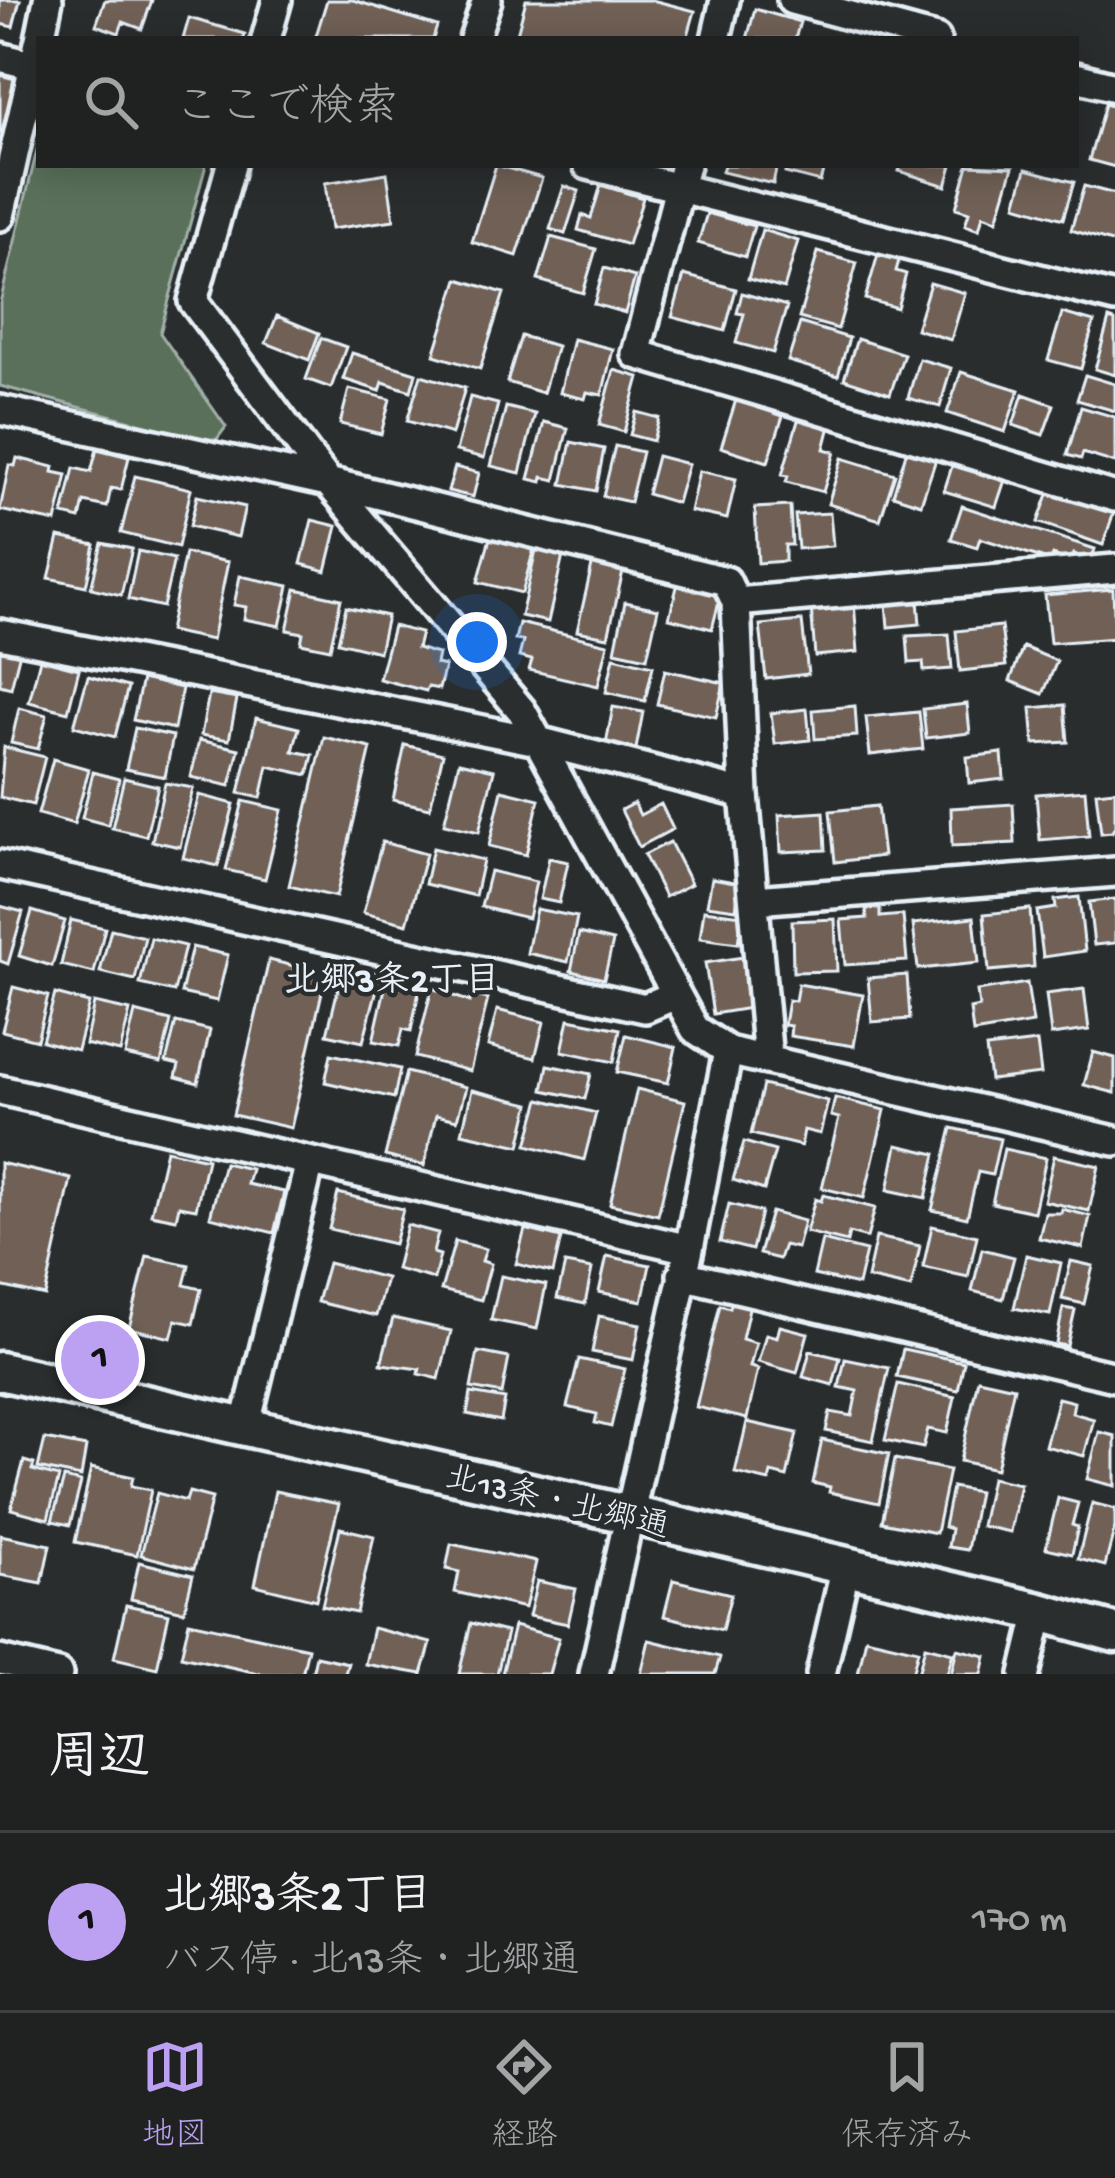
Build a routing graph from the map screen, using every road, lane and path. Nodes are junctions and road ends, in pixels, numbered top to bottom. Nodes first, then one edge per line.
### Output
1 (48, 0) edge
2 (277, 0) edge
3 (487, 0) edge
4 (725, 0) edge
5 (792, 0) edge
6 (41, 36) edge
7 (267, 36) edge
8 (474, 36) edge
9 (717, 36) edge
10 (925, 36) edge
11 (36, 54) edge
12 (0, 57) edge
13 (36, 63) edge
14 (1079, 78) edge
15 (1115, 87) edge
16 (230, 168) edge
17 (610, 168) edge
18 (682, 178) edge
19 (0, 216) edge
20 (1115, 298) edge
21 (0, 410) edge
22 (328, 482) junction
23 (1115, 497) edge
24 (1115, 569) edge
25 (736, 602) junction
26 (0, 634) edge
27 (538, 741) junction
28 (744, 794) junction
29 (0, 865) edge
30 (1115, 872) edge
31 (755, 900) junction
32 (675, 995) junction
33 (728, 1051) junction
34 (768, 1060) junction
35 (0, 1090) edge
36 (1115, 1141) edge
37 (310, 1162) junction
38 (686, 1262) junction
39 (0, 1371) edge
40 (1115, 1377) edge
41 (245, 1428) junction
42 (631, 1515) junction
43 (846, 1566) junction
44 (1040, 1612) junction
45 (1115, 1633) edge
46 (0, 1660) edge
47 (58, 1674) edge
48 (594, 1674) edge
49 (821, 1674) edge
50 (1025, 1674) edge

1 - 6 street
2 - 7 street
3 - 8 street
4 - 9 street
5 - 10 street
11 - 12 street
13 - 19 street
14 - 15 street
16 - 22 street
17 - 18 street
18 - 20 street
18 - 23 street
21 - 22 street
22 - 25 street
22 - 27 street
24 - 25 street
25 - 28 street
26 - 27 street
27 - 28 street
27 - 32 street
28 - 31 street
29 - 32 street
30 - 31 street
31 - 34 street
32 - 33 street
33 - 34 street
33 - 38 street
34 - 36 street
35 - 37 street
37 - 38 street
37 - 41 street
38 - 40 street
38 - 42 street
39 - 41 main road, 北13条・北郷通
41 - 42 main road, 北13条・北郷通
42 - 43 main road, 北13条・北郷通
42 - 48 street
43 - 44 main road, 北13条・北郷通
43 - 49 street
44 - 45 main road, 北13条・北郷通
44 - 50 street
46 - 47 street

